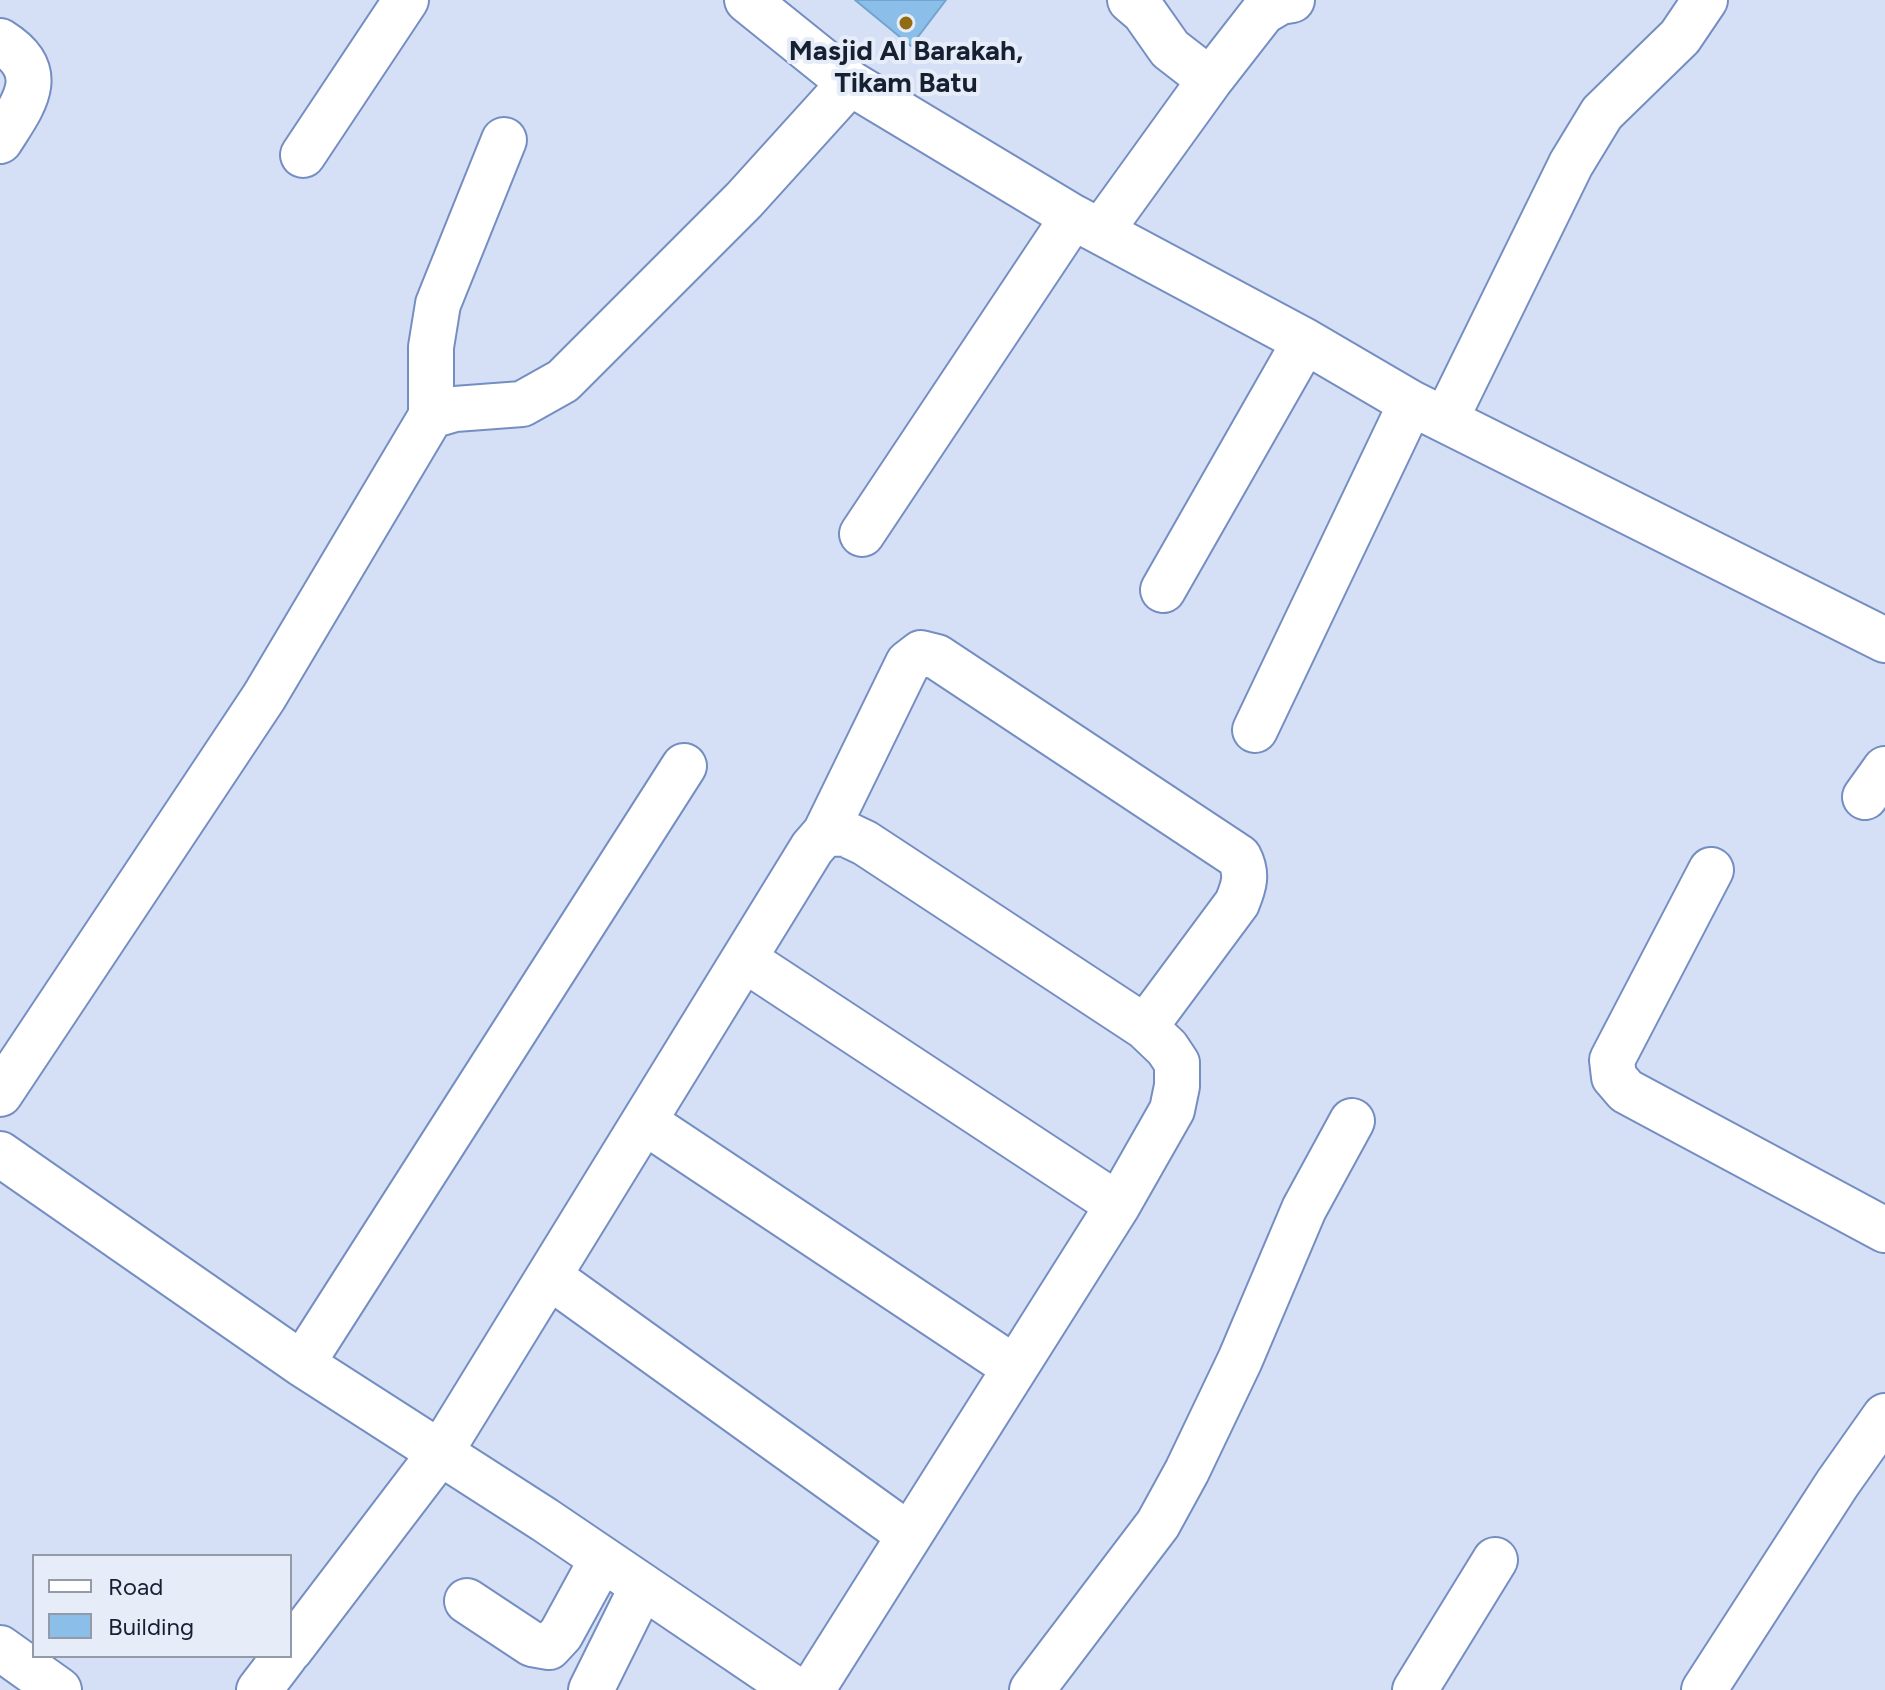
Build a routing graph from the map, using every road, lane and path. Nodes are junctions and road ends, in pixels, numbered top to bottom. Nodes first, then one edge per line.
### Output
1 (406, 0) edge
2 (747, 0) edge
3 (1130, 0) edge
4 (1292, 0) edge
5 (1705, 0) edge
6 (0, 41) edge
7 (1210, 80) junction
8 (850, 83) junction
9 (504, 140) dead end
10 (0, 141) edge
11 (303, 155) dead end
12 (1087, 224) junction
13 (1305, 341) junction
14 (1428, 411) junction
15 (431, 416) junction
16 (862, 534) dead end
17 (1163, 590) dead end
18 (1885, 640) edge
19 (1255, 730) dead end
20 (684, 766) dead end
21 (825, 833) junction
22 (1711, 870) dead end
23 (744, 959) junction
24 (1145, 1027) junction
25 (0, 1094) edge
26 (1352, 1121) dead end
27 (645, 1122) junction
28 (0, 1154) edge
29 (1118, 1205) junction
30 (1885, 1230) edge
31 (550, 1277) junction
32 (302, 1364) junction
33 (1015, 1368) junction
34 (1885, 1416) edge
35 (440, 1453) junction
36 (909, 1535) junction
37 (602, 1559) junction
38 (1495, 1560) dead end
39 (642, 1587) junction
40 (467, 1601) dead end
41 (292, 1647) edge
42 (0, 1648) edge
43 (283, 1658) edge
44 (59, 1690) edge
45 (259, 1690) edge
46 (591, 1690) edge
47 (796, 1690) edge
48 (812, 1690) edge
49 (1032, 1690) edge
50 (1415, 1690) edge
51 (1704, 1690) edge

1 - 11 street
2 - 8 street
3 - 7 street
4 - 7 street
5 - 14 street
6 - 10 street
7 - 12 street
8 - 12 street
8 - 15 street
9 - 15 street
12 - 13 street
12 - 16 street
13 - 14 street
13 - 17 street
14 - 18 street
14 - 19 street
15 - 25 street
20 - 32 street
21 - 23 street
21 - 24 street
21 - 24 street
22 - 30 street
23 - 27 street
23 - 29 street
24 - 29 street
26 - 49 street
27 - 31 street
27 - 33 street
28 - 32 street
29 - 33 street
31 - 35 street
31 - 36 street
32 - 35 street
33 - 36 street
34 - 51 street
35 - 37 street
35 - 41 street
36 - 48 street
37 - 39 street
37 - 40 street
38 - 50 street
39 - 46 street
39 - 47 street
42 - 44 street
43 - 45 street

